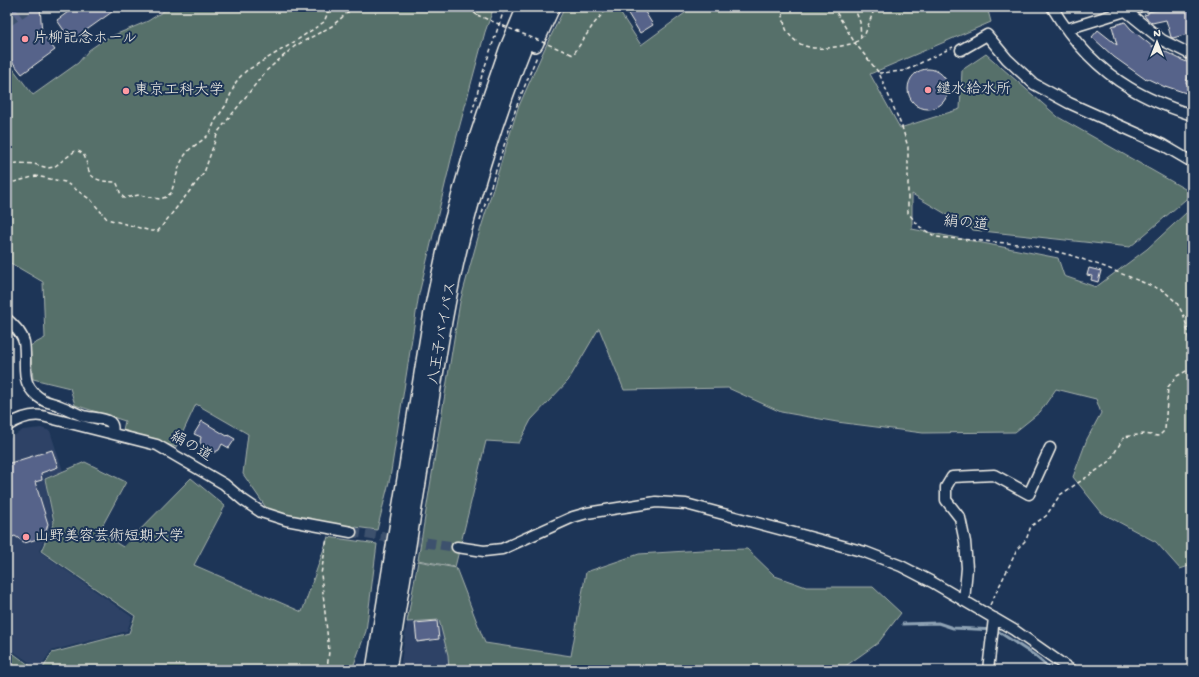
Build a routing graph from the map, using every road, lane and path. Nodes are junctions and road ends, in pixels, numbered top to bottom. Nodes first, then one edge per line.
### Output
1 (330, 7) edge
2 (354, 7) edge
3 (471, 7) edge
4 (514, 7) edge
5 (525, 7) edge
6 (540, 7) edge
7 (552, 7) edge
8 (608, 7) edge
9 (780, 7) edge
10 (833, 7) edge
11 (854, 7) edge
12 (875, 7) edge
13 (1052, 7) edge
14 (1138, 7) edge
15 (1123, 9) edge
16 (1067, 29) junction
17 (544, 39) dead end
18 (861, 39) junction
19 (855, 44) junction
20 (542, 46) dead end
21 (1192, 46) edge
22 (961, 50) joint
23 (1181, 50) junction
24 (538, 54) dead end
25 (1192, 55) edge
26 (879, 73) junction
27 (490, 99) junction
28 (1192, 115) edge
29 (1192, 162) edge
30 (483, 163) junction
31 (7, 164) edge
32 (7, 184) edge
33 (478, 225) dead end
34 (8, 320) dead end
35 (1190, 369) junction
36 (1192, 424) edge
37 (7, 426) edge
38 (112, 433) junction
39 (1050, 448) dead end
40 (329, 528) junction
41 (351, 532) tunnel mouth
42 (457, 547) tunnel mouth
43 (964, 601) junction
44 (991, 619) junction
45 (327, 670) edge
46 (374, 670) edge
47 (388, 670) edge
48 (988, 670) edge
49 (1071, 670) edge

1 - 31 path
2 - 32 path
3 - 8 path, bridge
4 - 27 highway
5 - 27 highway, 八王子バイパス
6 - 30 highway, 八王子バイパス
7 - 30 highway
9 - 19 path
10 - 19 path, 絹の道
11 - 18 path
12 - 18 path
13 - 16 street
14 - 15 street
15 - 16 street
15 - 23 street
16 - 28 street
17 - 20 path
18 - 19 path
19 - 26 path, 絹の道
21 - 23 street
22 - 26 path
22 - 29 street
23 - 25 street
24 - 33 path
26 - 35 path, 絹の道
27 - 46 highway, 八王子バイパス
30 - 47 highway, 八王子バイパス
34 - 38 street
35 - 36 path, 絹の道
35 - 44 path
37 - 38 street, 絹の道
38 - 40 street, 絹の道
39 - 43 street
40 - 41 street, 絹の道
40 - 45 path
42 - 43 street
43 - 44 street
44 - 48 street
44 - 49 street

